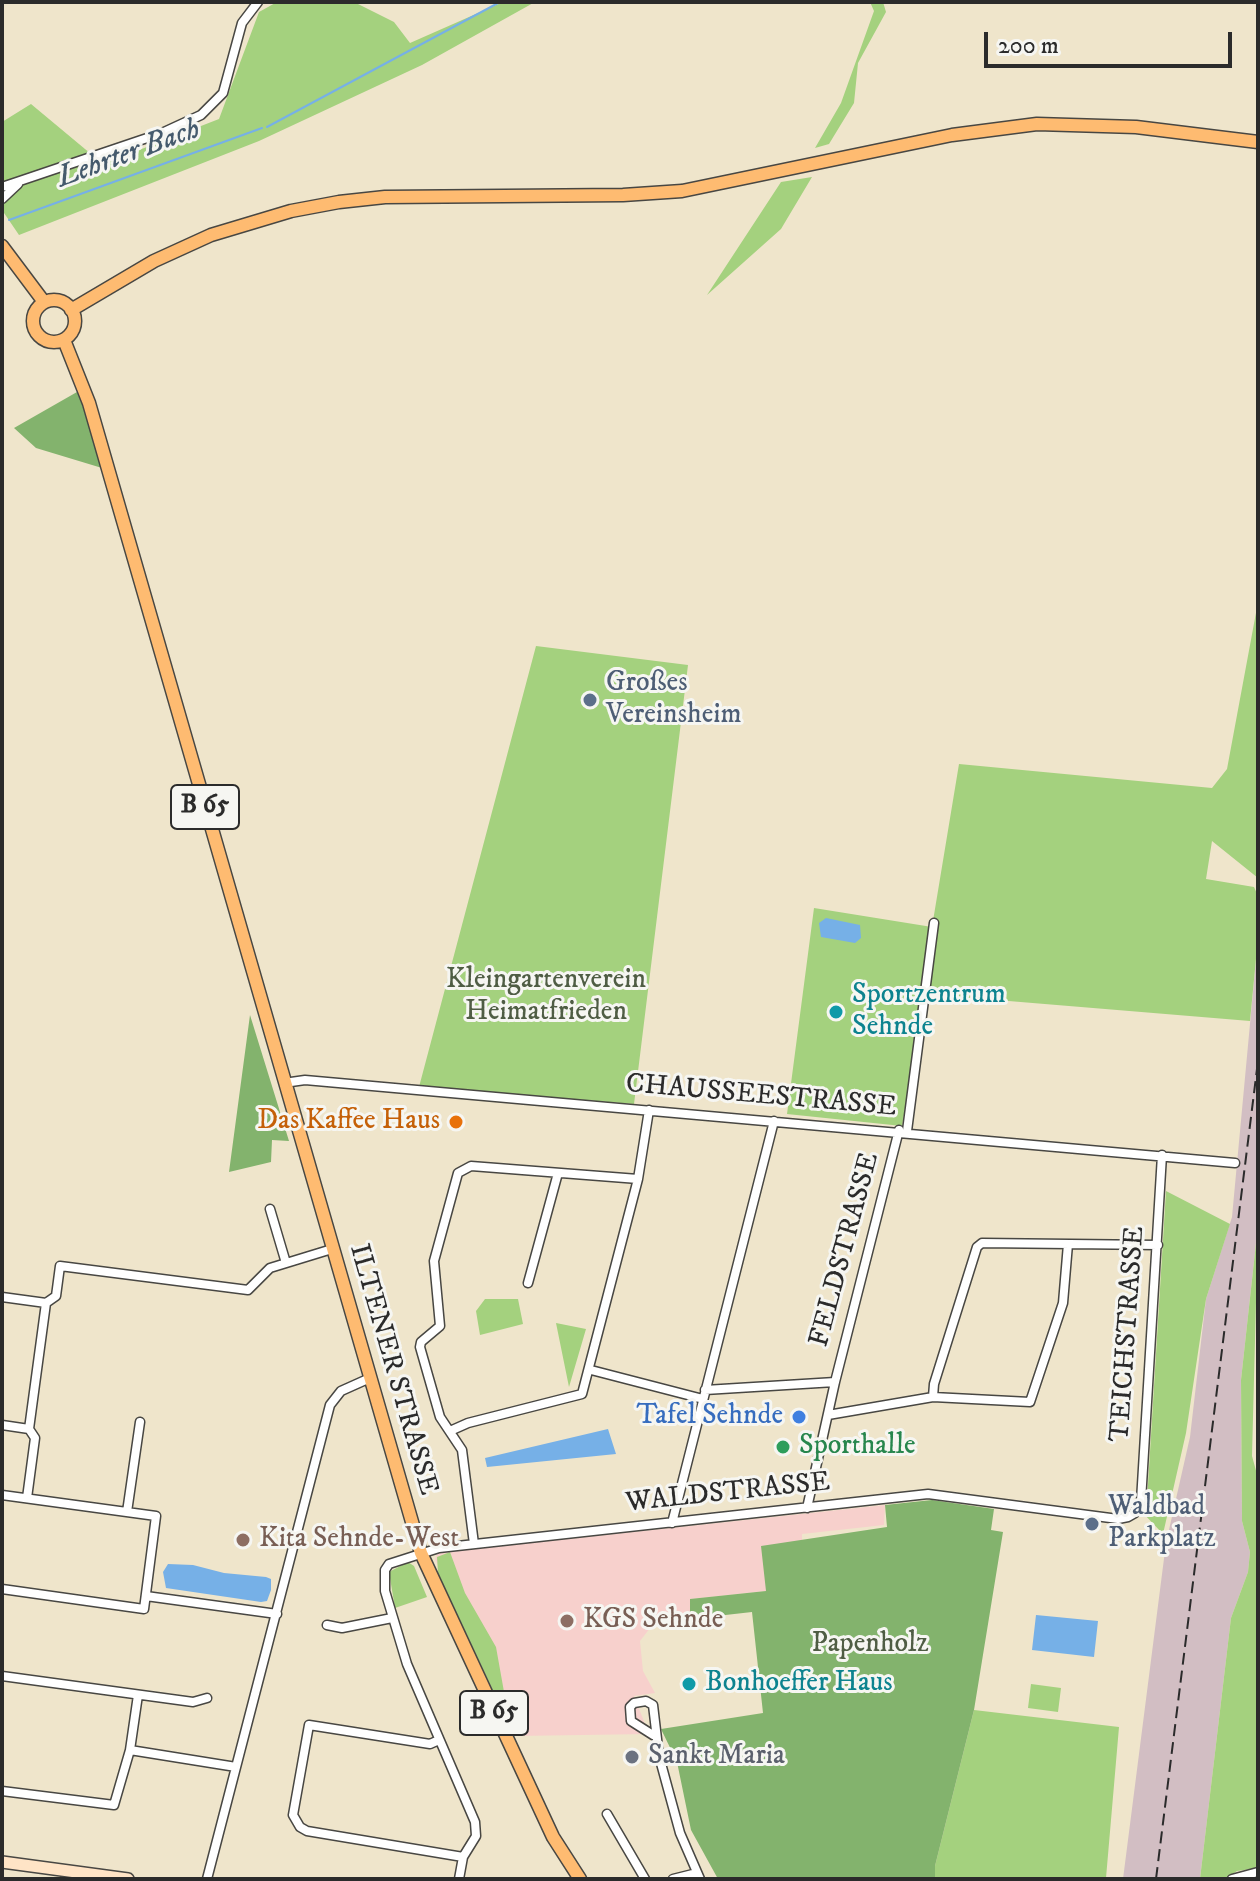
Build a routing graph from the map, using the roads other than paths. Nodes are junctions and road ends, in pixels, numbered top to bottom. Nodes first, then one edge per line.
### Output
1 (258, 2) edge
2 (1258, 142) edge
3 (21, 180) junction
4 (2, 187) edge
5 (2, 199) edge
6 (2, 237) edge
7 (4, 248) edge
8 (44, 302) junction
9 (71, 310) junction
10 (64, 340) junction
11 (934, 923) dead end
12 (284, 1083) junction
13 (649, 1110) junction
14 (774, 1121) junction
15 (903, 1131) junction
16 (1162, 1155) junction
17 (1235, 1163) dead end
18 (558, 1173) junction
19 (638, 1179) junction
20 (270, 1209) dead end
21 (1068, 1244) junction
22 (1158, 1245) junction
23 (332, 1249) junction
24 (286, 1263) junction
25 (528, 1283) dead end
26 (2, 1297) edge
27 (46, 1303) junction
28 (591, 1370) junction
29 (370, 1378) junction
30 (835, 1382) junction
31 (704, 1395) junction
32 (933, 1397) junction
33 (828, 1415) junction
34 (140, 1422) dead end
35 (2, 1425) edge
36 (29, 1429) junction
37 (450, 1431) junction
38 (2, 1495) edge
39 (27, 1498) junction
40 (807, 1508) junction
41 (127, 1512) junction
42 (1135, 1513) joint
43 (672, 1523) junction
44 (474, 1544) junction
45 (421, 1553) junction
46 (2, 1589) edge
47 (146, 1596) junction
48 (277, 1614) junction
49 (392, 1618) junction
50 (327, 1625) dead end
51 (2, 1676) edge
52 (138, 1695) junction
53 (207, 1698) dead end
54 (653, 1735) dead end
55 (439, 1740) junction
56 (130, 1750) junction
57 (236, 1767) junction
58 (2, 1791) edge
59 (607, 1814) dead end
60 (463, 1857) junction
61 (2, 1862) edge
62 (1258, 1872) edge
63 (699, 1876) edge
64 (128, 1879) edge
65 (207, 1879) edge
66 (459, 1879) edge
67 (580, 1879) edge
68 (645, 1879) edge
69 (673, 1879) edge
70 (1232, 1879) edge

1 - 3 street
2 - 9 main road
3 - 4 street
3 - 5 street
6 - 7 street
7 - 8 main road
8 - 9 main road
8 - 10 main road
9 - 10 main road
10 - 12 main road, B 65
11 - 15 street, FELDSTRASSE
12 - 13 street, CHAUSSEESTRASSE
12 - 23 main road, ILTENER STRASSE / B 65
13 - 14 street, CHAUSSEESTRASSE
13 - 19 street
14 - 15 street, CHAUSSEESTRASSE
14 - 31 street
15 - 16 street, CHAUSSEESTRASSE
15 - 30 street, FELDSTRASSE
16 - 17 street, CHAUSSEESTRASSE
16 - 22 street, TEICHSTRASSE
18 - 19 street
18 - 25 street
18 - 37 street
19 - 28 street
20 - 24 street
21 - 22 street
21 - 32 street
21 - 32 street
22 - 42 street, TEICHSTRASSE
23 - 24 street
23 - 29 main road, ILTENER STRASSE / B 65
24 - 27 street
26 - 27 street
27 - 36 street
28 - 31 street, FELDSTRASSE
28 - 37 street
29 - 45 main road, ILTENER STRASSE / B 65
29 - 48 street
30 - 31 street, FELDSTRASSE
30 - 33 street, FELDSTRASSE
31 - 43 street
32 - 33 street
33 - 40 street, FELDSTRASSE
34 - 41 street
35 - 36 street
36 - 39 street
37 - 44 street
38 - 39 street
39 - 41 street
40 - 42 street, WALDSTRASSE
40 - 43 street, WALDSTRASSE
41 - 47 street
43 - 44 street, WALDSTRASSE
44 - 45 street, WALDSTRASSE
45 - 49 street, WALDSTRASSE
45 - 67 main road, ILTENER STRASSE / B 65
46 - 47 street
47 - 48 street
48 - 57 street
49 - 50 street
49 - 55 street
51 - 52 street
52 - 53 street
52 - 56 street
54 - 63 street
55 - 60 street
55 - 60 street
56 - 57 street
56 - 58 street
57 - 65 street
59 - 68 street
60 - 66 street
61 - 64 main road
62 - 70 street
63 - 69 street

